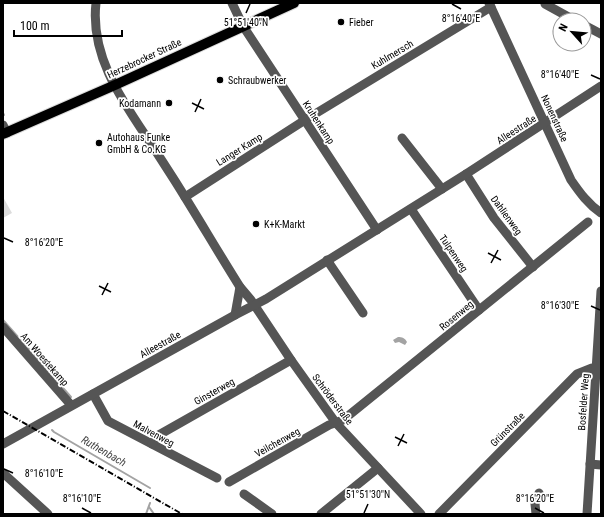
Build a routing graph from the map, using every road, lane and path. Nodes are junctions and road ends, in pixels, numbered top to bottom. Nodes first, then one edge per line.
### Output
1 (96, 3) edge
2 (232, 3) edge
3 (294, 3) edge
4 (545, 4) dead end
5 (490, 5) edge
6 (560, 12) edge
7 (243, 26) junction
8 (592, 29) edge
9 (601, 34) edge
10 (115, 85) junction
11 (601, 86) edge
12 (305, 120) junction
13 (545, 123) junction
14 (4, 131) edge
15 (402, 138) dead end
16 (466, 174) junction
17 (442, 189) junction
18 (185, 197) junction
19 (411, 209) junction
20 (601, 213) edge
21 (588, 222) dead end
22 (377, 230) junction
23 (327, 260) junction
24 (533, 267) junction
25 (240, 287) junction
26 (601, 291) edge
27 (254, 305) junction
28 (480, 310) junction
29 (363, 313) dead end
30 (235, 314) junction
31 (3, 327) edge
32 (291, 360) junction
33 (596, 367) junction
34 (93, 394) junction
35 (71, 406) junction
36 (336, 423) junction
37 (3, 444) edge
38 (152, 444) junction
39 (590, 464) junction
40 (601, 465) edge
41 (378, 468) junction
42 (3, 473) edge
43 (217, 478) dead end
44 (229, 482) dead end
45 (244, 494) dead end
46 (538, 494) dead end
47 (48, 514) edge
48 (272, 514) edge
49 (321, 514) edge
50 (421, 514) edge
51 (439, 514) edge
52 (536, 514) edge
53 (587, 514) edge

1 - 10 street, Schröderstraße
2 - 7 street, Kruhenkamp
3 - 7 main road, Herzebrocker Straße
4 - 6 street
5 - 12 street, Kuhlmersch
5 - 13 street, Nonenstraße
7 - 10 main road, Herzebrocker Straße
7 - 12 street, Kruhenkamp
8 - 9 street
10 - 14 main road, Herzebrocker Straße
10 - 18 street, Schröderstraße
11 - 13 street, Alleestraße
12 - 18 street, Langer Kamp
12 - 22 street, Kruhenkamp
13 - 16 street, Alleestraße
13 - 20 street, Nonenstraße
15 - 17 street
16 - 17 street, Alleestraße
16 - 24 street, Dahlienweg
17 - 19 street, Alleestraße
18 - 25 street, Schröderstraße
19 - 22 street, Alleestraße
19 - 28 street, Tulpenweg
21 - 24 street, Rosenweg
22 - 23 street, Alleestraße
23 - 27 street, Alleestraße
23 - 29 street
24 - 28 street, Rosenweg
25 - 27 street, Schröderstraße
25 - 30 street
26 - 33 street, Bosfelder Weg
27 - 30 street, Alleestraße
27 - 32 street, Schröderstraße
28 - 36 street, Rosenweg
30 - 34 street, Alleestraße
31 - 35 street, Am Woestekamp
32 - 36 street, Schröderstraße
32 - 38 street, Ginsterweg
33 - 39 street, Bosfelder Weg
33 - 51 street, Grünstraße
34 - 35 street, Alleestraße
34 - 38 street, Malvenweg
35 - 37 street, Alleestraße
36 - 41 street, Schröderstraße
36 - 44 street, Veilchenweg
38 - 43 street, Malvenweg
39 - 40 street
39 - 53 street, Bosfelder Weg
41 - 49 street
41 - 50 street, Schröderstraße
42 - 47 street
45 - 48 street
46 - 52 street

